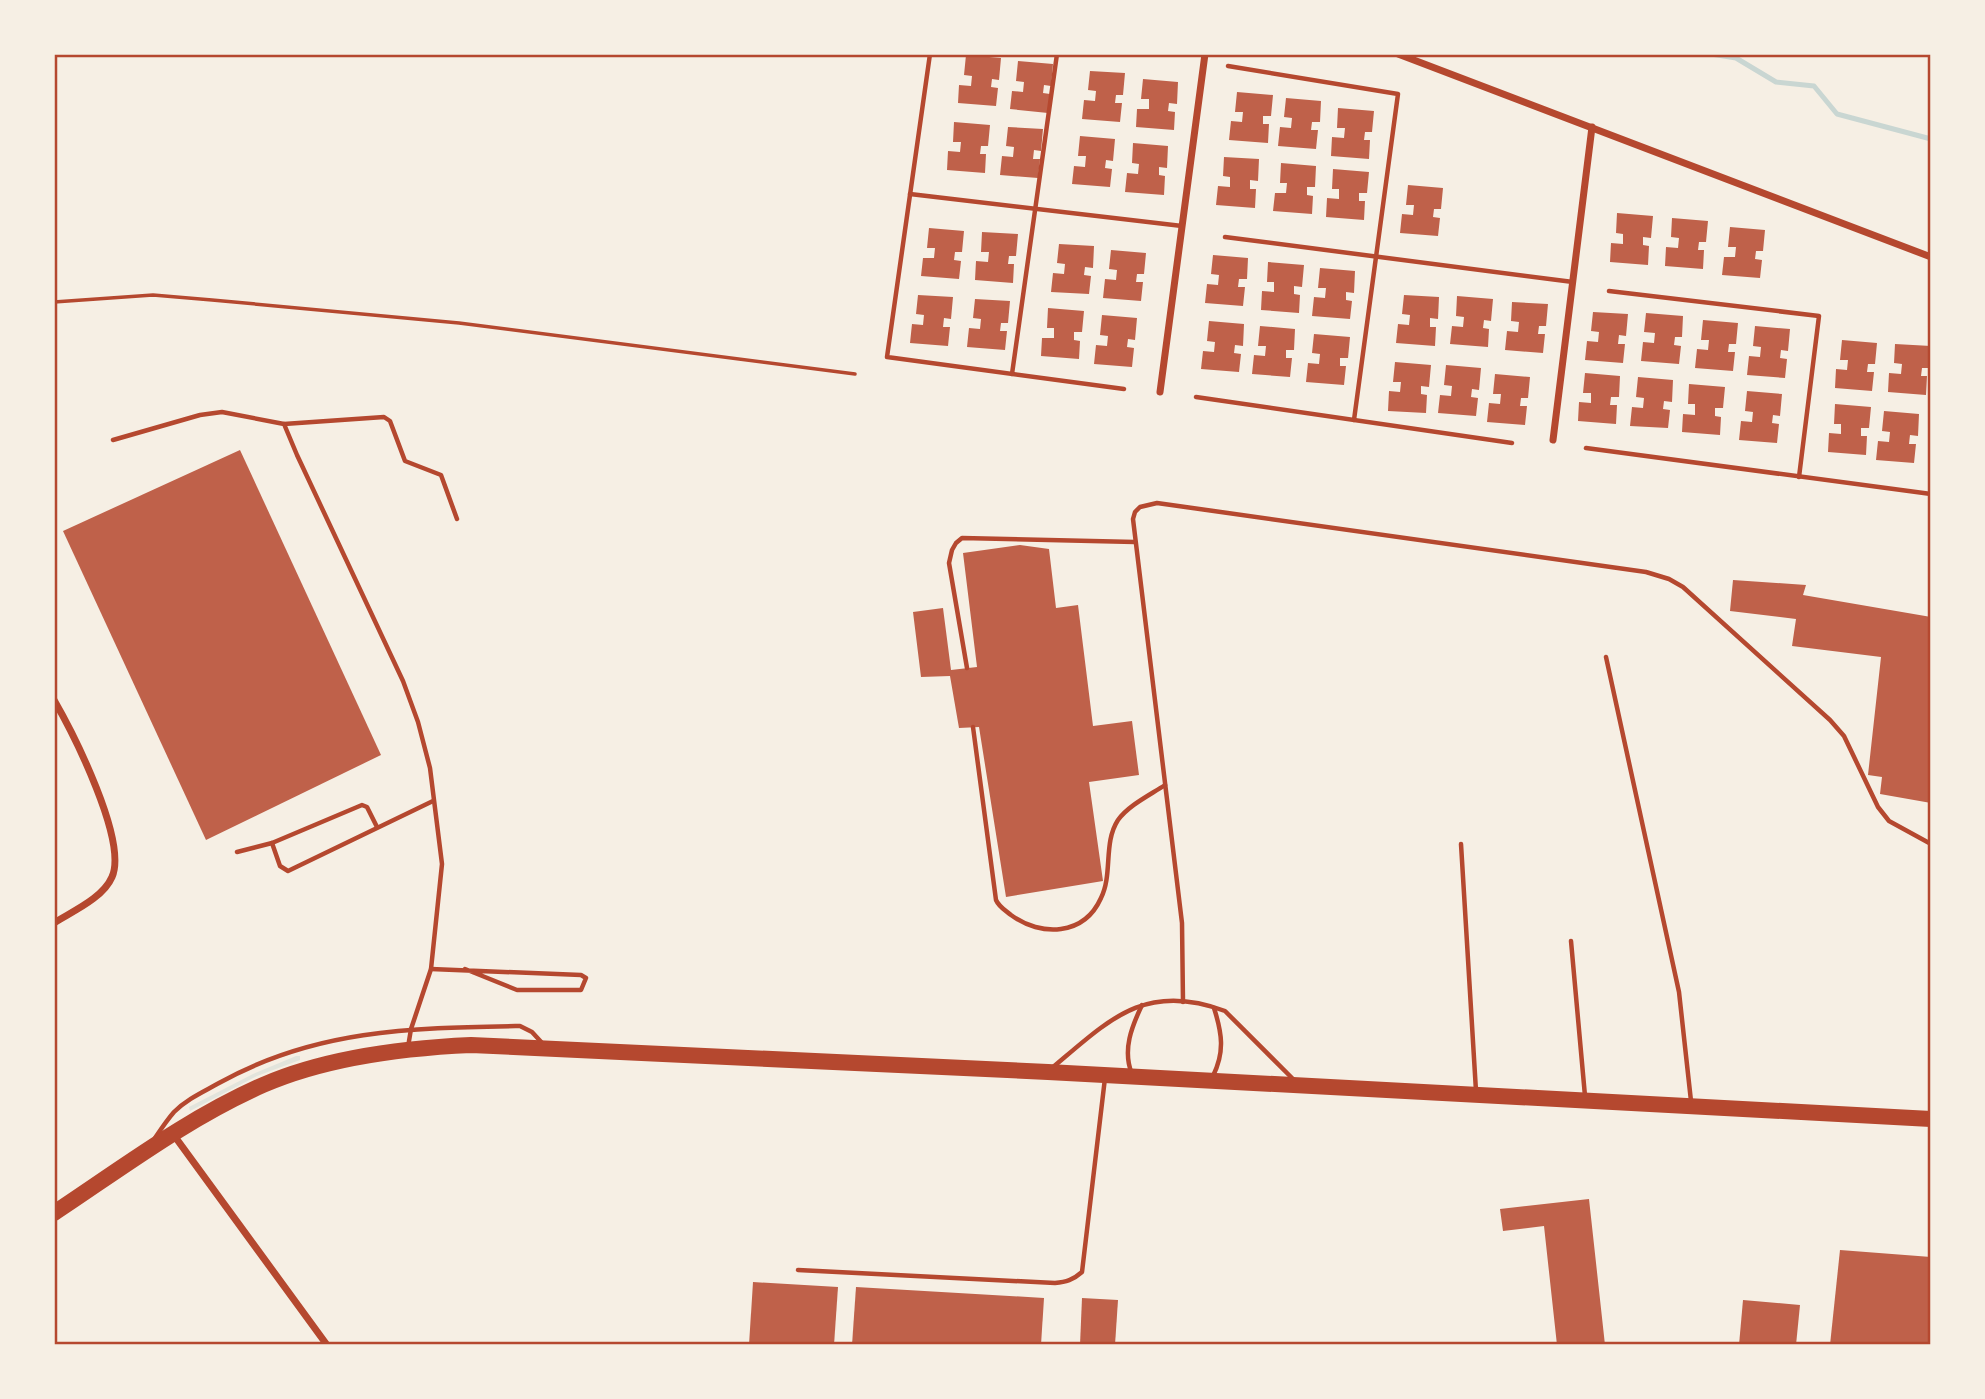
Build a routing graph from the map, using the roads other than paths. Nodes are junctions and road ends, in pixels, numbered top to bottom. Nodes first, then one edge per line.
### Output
1 (930, 54) edge
2 (1057, 54) edge
3 (1205, 54) edge
4 (1398, 54) edge
5 (1228, 66) dead end
6 (1592, 127) junction
7 (910, 194) junction
8 (1035, 209) junction
9 (1182, 226) junction
10 (1225, 237) dead end
11 (1376, 256) junction
12 (1931, 257) edge
13 (1573, 282) junction
14 (1609, 291) dead end
15 (1012, 374) junction
16 (1124, 389) dead end
17 (1160, 392) dead end
18 (1196, 397) dead end
19 (1354, 420) junction
20 (284, 424) junction
21 (113, 440) dead end
22 (1553, 440) dead end
23 (1511, 443) dead end
24 (1586, 448) dead end
25 (1799, 477) junction
26 (1931, 494) edge
27 (457, 519) dead end
28 (1135, 542) junction
29 (1606, 657) dead end
30 (967, 668) dead end
31 (54, 700) edge
32 (973, 727) dead end
33 (1165, 785) junction
34 (434, 801) junction
35 (377, 827) junction
36 (272, 843) junction
37 (1461, 844) dead end
38 (1931, 844) edge
39 (237, 852) dead end
40 (54, 923) edge
41 (1571, 941) dead end
42 (431, 969) junction
43 (465, 969) junction
44 (1183, 1002) junction
45 (1142, 1004) junction
46 (1214, 1007) junction
47 (411, 1030) junction
48 (545, 1047) junction
49 (408, 1048) junction
50 (1048, 1072) junction
51 (1105, 1075) junction
52 (1133, 1077) junction
53 (1211, 1080) junction
54 (1299, 1085) junction
55 (1476, 1096) junction
56 (1586, 1101) junction
57 (1692, 1106) junction
58 (1931, 1119) edge
59 (173, 1133) junction
60 (143, 1154) junction
61 (54, 1213) edge
62 (798, 1270) dead end
63 (327, 1345) edge

1 - 7 lane
2 - 8 lane
3 - 9 street
4 - 6 street
5 - 11 lane
6 - 12 street
6 - 13 street
7 - 8 lane
7 - 15 lane
8 - 9 lane
8 - 15 lane
9 - 17 street
10 - 11 lane
11 - 13 lane
11 - 19 lane
13 - 22 street
14 - 25 lane
15 - 16 lane
18 - 19 lane
19 - 23 lane
20 - 21 lane
20 - 27 lane
20 - 34 lane
24 - 25 lane
25 - 26 lane
28 - 30 lane
28 - 33 lane
28 - 38 lane
29 - 57 lane
31 - 40 street
32 - 33 lane
33 - 44 lane
34 - 35 lane
34 - 42 lane
35 - 36 lane
35 - 36 lane
36 - 39 lane
37 - 55 lane
41 - 56 lane
42 - 43 lane
42 - 47 lane
43 - 43 lane
44 - 45 lane
44 - 46 lane
45 - 50 lane
45 - 52 lane
46 - 53 lane
46 - 54 lane
47 - 48 lane
47 - 49 lane
47 - 60 lane
48 - 49 main road
48 - 50 main road
49 - 59 main road
50 - 51 main road
51 - 52 main road
51 - 62 lane
52 - 53 main road
53 - 54 main road
54 - 55 main road
55 - 56 main road
56 - 57 main road
57 - 58 main road
59 - 60 main road
59 - 63 street
60 - 61 main road

